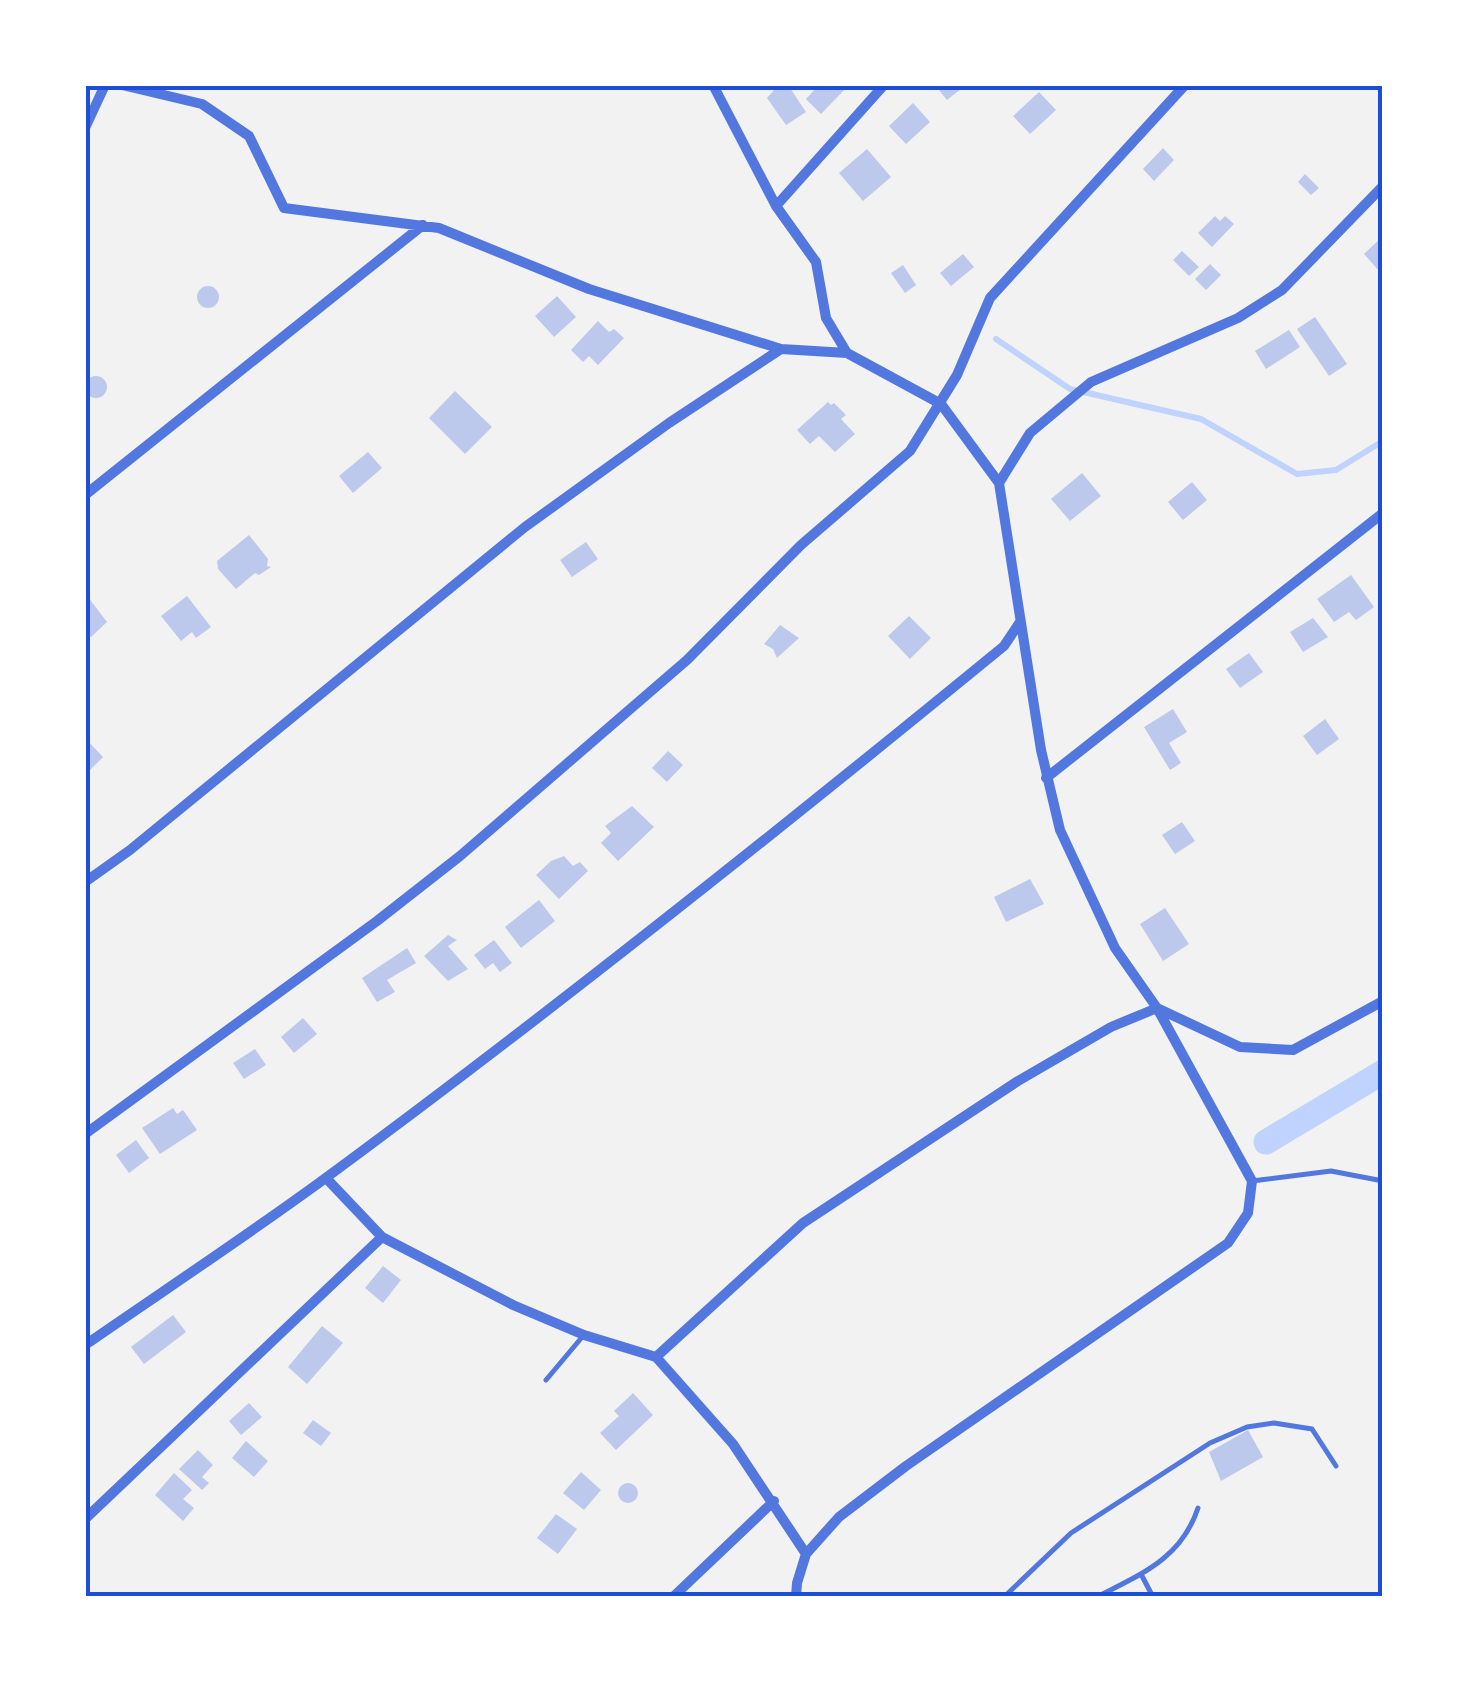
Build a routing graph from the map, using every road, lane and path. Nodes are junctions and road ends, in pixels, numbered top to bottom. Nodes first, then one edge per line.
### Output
1 (105, 85) edge
2 (122, 85) edge
3 (713, 85) edge
4 (884, 85) edge
5 (1184, 85) edge
6 (85, 128) edge
7 (1383, 186) edge
8 (776, 206) junction
9 (423, 225) junction
10 (781, 349) junction
11 (847, 353) junction
12 (941, 404) junction
13 (1000, 483) junction
14 (85, 495) edge
15 (1383, 513) edge
16 (1021, 621) junction
17 (1046, 778) junction
18 (85, 882) edge
19 (1383, 1001) edge
20 (1158, 1008) junction
21 (85, 1134) edge
22 (326, 1178) junction
23 (1252, 1180) junction
24 (1383, 1181) edge
25 (382, 1238) junction
26 (584, 1335) junction
27 (85, 1345) edge
28 (656, 1357) junction
29 (546, 1380) dead end
30 (1336, 1466) dead end
31 (774, 1501) junction
32 (1198, 1508) dead end
33 (85, 1519) edge
34 (806, 1554) junction
35 (1141, 1574) junction
36 (674, 1597) edge
37 (796, 1597) edge
38 (1004, 1597) edge
39 (1097, 1597) edge
40 (1153, 1597) edge

1 - 6 street
2 - 9 street
3 - 8 street
4 - 8 street
5 - 12 street
7 - 13 street
8 - 11 street
9 - 10 street
9 - 14 street
10 - 11 street
10 - 18 street
11 - 12 street
12 - 13 street
12 - 21 street
13 - 16 street
15 - 17 street
16 - 17 street
16 - 22 street
17 - 20 street
19 - 20 street
20 - 23 street
20 - 28 street
22 - 25 street
22 - 27 street
23 - 24 lane
23 - 34 street
25 - 26 street
25 - 33 street
26 - 28 street
26 - 29 lane
28 - 31 street
30 - 38 lane
31 - 34 street
31 - 36 street
32 - 35 lane
34 - 37 street
35 - 39 lane
35 - 40 lane

